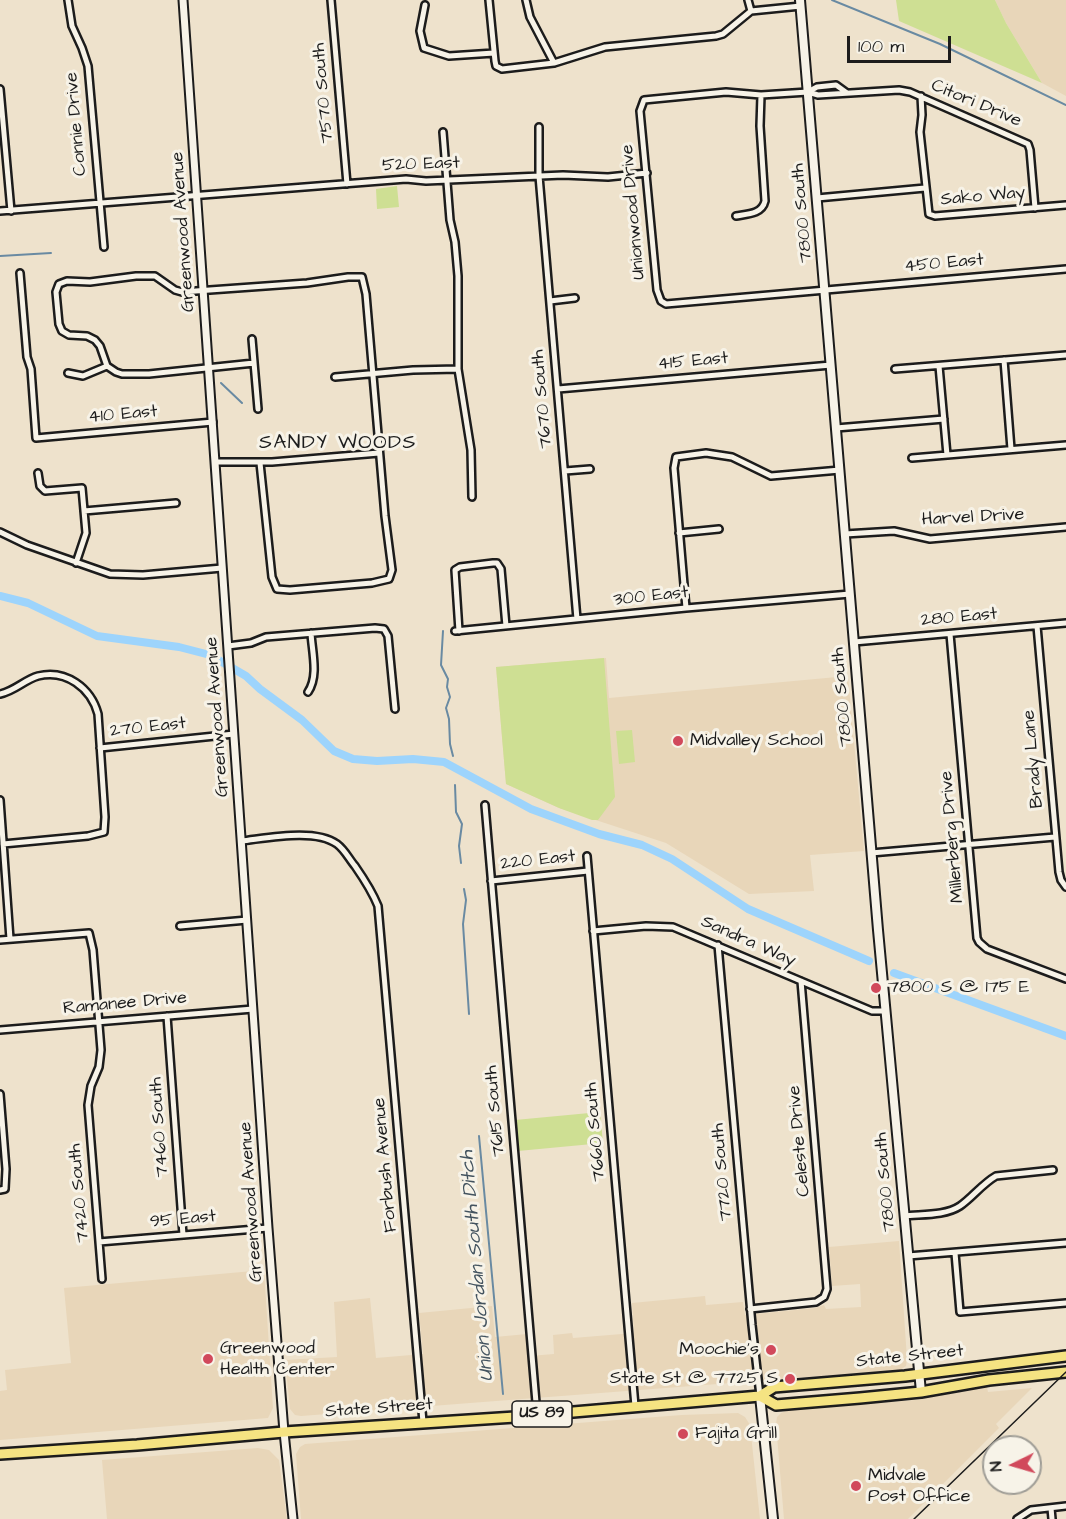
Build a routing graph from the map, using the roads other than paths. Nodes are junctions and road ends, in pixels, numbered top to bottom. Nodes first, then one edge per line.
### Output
1 (68, 0) edge
2 (183, 0) edge
3 (331, 0) edge
4 (489, 0) edge
5 (526, 0) edge
6 (748, 0) edge
7 (800, 3) edge
8 (425, 5) dead end
9 (751, 11) junction
10 (494, 53) junction
11 (554, 63) junction
12 (0, 89) edge
13 (808, 92) junction
14 (761, 95) junction
15 (921, 96) junction
16 (644, 100) joint
17 (539, 127) dead end
18 (443, 132) dead end
19 (647, 173) junction
20 (540, 176) junction
21 (447, 180) junction
22 (346, 184) junction
23 (925, 188) junction
24 (197, 195) junction
25 (818, 198) junction
26 (100, 203) junction
27 (1066, 205) edge
28 (1035, 207) junction
29 (0, 211) edge
30 (11, 211) junction
31 (736, 216) dead end
32 (104, 247) dead end
33 (1066, 269) edge
34 (20, 273) dead end
35 (824, 289) junction
36 (203, 290) junction
37 (575, 298) dead end
38 (550, 301) junction
39 (252, 339) dead end
40 (1066, 355) edge
41 (1004, 360) junction
42 (254, 363) junction
43 (831, 365) junction
44 (107, 366) junction
45 (939, 366) junction
46 (209, 369) junction
47 (458, 369) junction
48 (895, 369) dead end
49 (68, 373) dead end
50 (373, 374) junction
51 (335, 377) dead end
52 (558, 389) junction
53 (258, 409) dead end
54 (944, 419) junction
55 (213, 422) junction
56 (836, 428) junction
57 (1066, 445) edge
58 (1011, 449) junction
59 (379, 453) junction
60 (946, 455) junction
61 (912, 458) dead end
62 (216, 462) junction
63 (260, 463) junction
64 (590, 469) dead end
65 (840, 470) junction
66 (565, 471) junction
67 (38, 474) dead end
68 (472, 497) dead end
69 (176, 503) dead end
70 (84, 511) junction
71 (1066, 527) edge
72 (719, 529) dead end
73 (0, 532) edge
74 (679, 533) junction
75 (845, 534) junction
76 (76, 563) junction
77 (222, 568) junction
78 (850, 594) junction
79 (686, 608) junction
80 (577, 619) junction
81 (1066, 623) edge
82 (506, 626) junction
83 (1037, 626) junction
84 (311, 633) junction
85 (950, 633) junction
86 (854, 642) junction
87 (228, 650) junction
88 (308, 692) dead end
89 (0, 694) edge
90 (395, 709) dead end
91 (234, 734) junction
92 (100, 748) junction
93 (0, 800) edge
94 (485, 805) dead end
95 (1055, 837) junction
96 (242, 841) junction
97 (3, 844) junction
98 (968, 844) junction
99 (871, 853) junction
100 (586, 856) dead end
101 (588, 871) junction
102 (491, 881) junction
103 (1066, 887) edge
104 (247, 920) junction
105 (180, 926) dead end
106 (593, 931) junction
107 (10, 939) junction
108 (0, 940) edge
109 (718, 945) junction
110 (1066, 979) edge
111 (801, 981) junction
112 (253, 1009) junction
113 (885, 1011) junction
114 (167, 1016) junction
115 (99, 1021) junction
116 (0, 1029) edge
117 (0, 1094) edge
118 (1, 1112) edge
119 (1053, 1170) dead end
120 (2, 1190) edge
121 (904, 1216) junction
122 (268, 1228) junction
123 (183, 1235) junction
124 (99, 1242) junction
125 (1066, 1243) edge
126 (955, 1253) junction
127 (908, 1257) junction
128 (102, 1279) dead end
129 (1066, 1303) edge
130 (750, 1309) junction
131 (1066, 1356) edge
132 (1066, 1372) edge
133 (918, 1374) junction
134 (921, 1392) junction
135 (760, 1396) junction
136 (635, 1406) junction
137 (537, 1414) junction
138 (423, 1422) junction
139 (284, 1432) junction
140 (0, 1454) edge
141 (1066, 1506) edge
142 (1051, 1508) junction
143 (293, 1519) edge
144 (773, 1519) edge
145 (1017, 1519) edge
146 (1052, 1519) edge

1 - 26 street, Connie Drive
2 - 24 street, Greenwood Avenue
3 - 22 street, 7570 South
4 - 10 street
5 - 11 street
6 - 9 street
7 - 9 street
7 - 13 main road, 7800 South
8 - 10 street
9 - 11 street
10 - 11 street
12 - 30 street
13 - 14 street, Citori Drive
13 - 15 street, Citori Drive
13 - 25 main road, 7800 South
14 - 16 street, Citori Drive
14 - 31 street
15 - 23 street
15 - 28 street, Citori Drive
16 - 19 street, Unionwood Drive
17 - 20 street, 7670 South
18 - 21 street
19 - 20 street, 520 East
19 - 35 street, Unionwood Drive
20 - 21 street, 520 East
20 - 38 street, 7670 South
21 - 22 street, 520 East
21 - 47 street
22 - 24 street, 520 East
23 - 25 street, Sako Way
23 - 28 street, Sako Way
24 - 26 street, 520 East
24 - 36 street, Greenwood Avenue
25 - 35 main road, 7800 South
26 - 30 street, 520 East
26 - 32 street, Connie Drive
27 - 28 street, Sako Way
29 - 30 street, 520 East
33 - 35 street, 450 East
34 - 55 street, 410 East
35 - 43 main road, 7800 South
36 - 44 street
36 - 46 street, Greenwood Avenue
36 - 50 street
37 - 38 street
38 - 52 street, 7670 South
39 - 42 street
40 - 41 street
41 - 45 street
41 - 58 street
42 - 46 street
42 - 53 street
43 - 52 street, 415 East
43 - 56 main road, 7800 South
44 - 46 street
44 - 49 street
45 - 48 street
45 - 54 street
46 - 55 street, Greenwood Avenue
47 - 50 street
47 - 68 street
50 - 51 street
50 - 59 street
52 - 66 street, 7670 South
54 - 56 street
54 - 60 street
55 - 62 street, Greenwood Avenue
56 - 65 main road, 7800 South
57 - 58 street
58 - 60 street
59 - 63 street
59 - 63 street
60 - 61 street
62 - 63 street
62 - 77 street, Greenwood Avenue
64 - 66 street
65 - 74 street
65 - 75 main road, 7800 South
66 - 80 street, 7670 South
67 - 70 street
69 - 70 street
70 - 76 street
71 - 75 street, Harvel Drive
72 - 74 street
73 - 76 street
74 - 79 street
75 - 78 main road, 7800 South
76 - 77 street
77 - 87 street, Greenwood Avenue
78 - 79 street, 300 East
78 - 86 main road, 7800 South
79 - 80 street, 300 East
80 - 82 street, 300 East
81 - 83 street, 280 East
82 - 82 street, 300 East
83 - 85 street, 280 East
83 - 95 street, Brady Lane
84 - 87 street
84 - 88 street
84 - 90 street
85 - 86 street, 280 East
85 - 98 street, Millerberg Drive
86 - 99 main road, 7800 South
87 - 91 street, Greenwood Avenue
89 - 92 street
91 - 92 street, 270 East
91 - 96 street, Greenwood Avenue
92 - 97 street
93 - 97 street
94 - 102 street, 7615 South
95 - 98 street
95 - 103 street, Brady Lane
96 - 104 street, Greenwood Avenue
96 - 138 street, Forbush Avenue
97 - 107 street
98 - 99 street
98 - 110 street, Millerberg Drive
99 - 113 main road, 7800 South
100 - 101 street, 7660 South
101 - 102 street, 220 East
101 - 106 street, 7660 South
102 - 137 street, 7615 South
104 - 105 street
104 - 112 street, Greenwood Avenue
106 - 109 street, Sandra Way
106 - 136 street, 7660 South
107 - 108 street
107 - 115 street, 7420 South
109 - 111 street, Sandra Way
109 - 130 street, 7720 South
111 - 113 street, Sandra Way
111 - 130 street, Celeste Drive
112 - 114 street, Ramanee Drive
112 - 122 street, Greenwood Avenue
113 - 121 main road, 7800 South
114 - 115 street, Ramanee Drive
114 - 123 street, 7460 South
115 - 116 street, Ramanee Drive
115 - 124 street, 7420 South
117 - 118 street
118 - 120 street
119 - 121 street
121 - 127 main road, 7800 South
122 - 123 street, 95 East
122 - 139 street, Greenwood Avenue
123 - 124 street, 95 East
124 - 128 street, 7420 South
125 - 126 street
126 - 127 street
126 - 129 street
127 - 133 main road, 7800 South
130 - 135 street, 7720 South
131 - 133 main road, State Street
132 - 134 main road, State Street / US 89
133 - 134 main road, 7800 South
133 - 135 main road, State Street
134 - 135 main road, State Street / US 89
135 - 136 main road, State Street / US 89
135 - 144 main road
136 - 137 main road, State Street / US 89
137 - 138 main road, State Street / US 89
138 - 139 main road, State Street / US 89
139 - 140 main road, State Street / US 89
139 - 143 street, Greenwood Avenue
141 - 142 street
142 - 145 street
142 - 146 street

